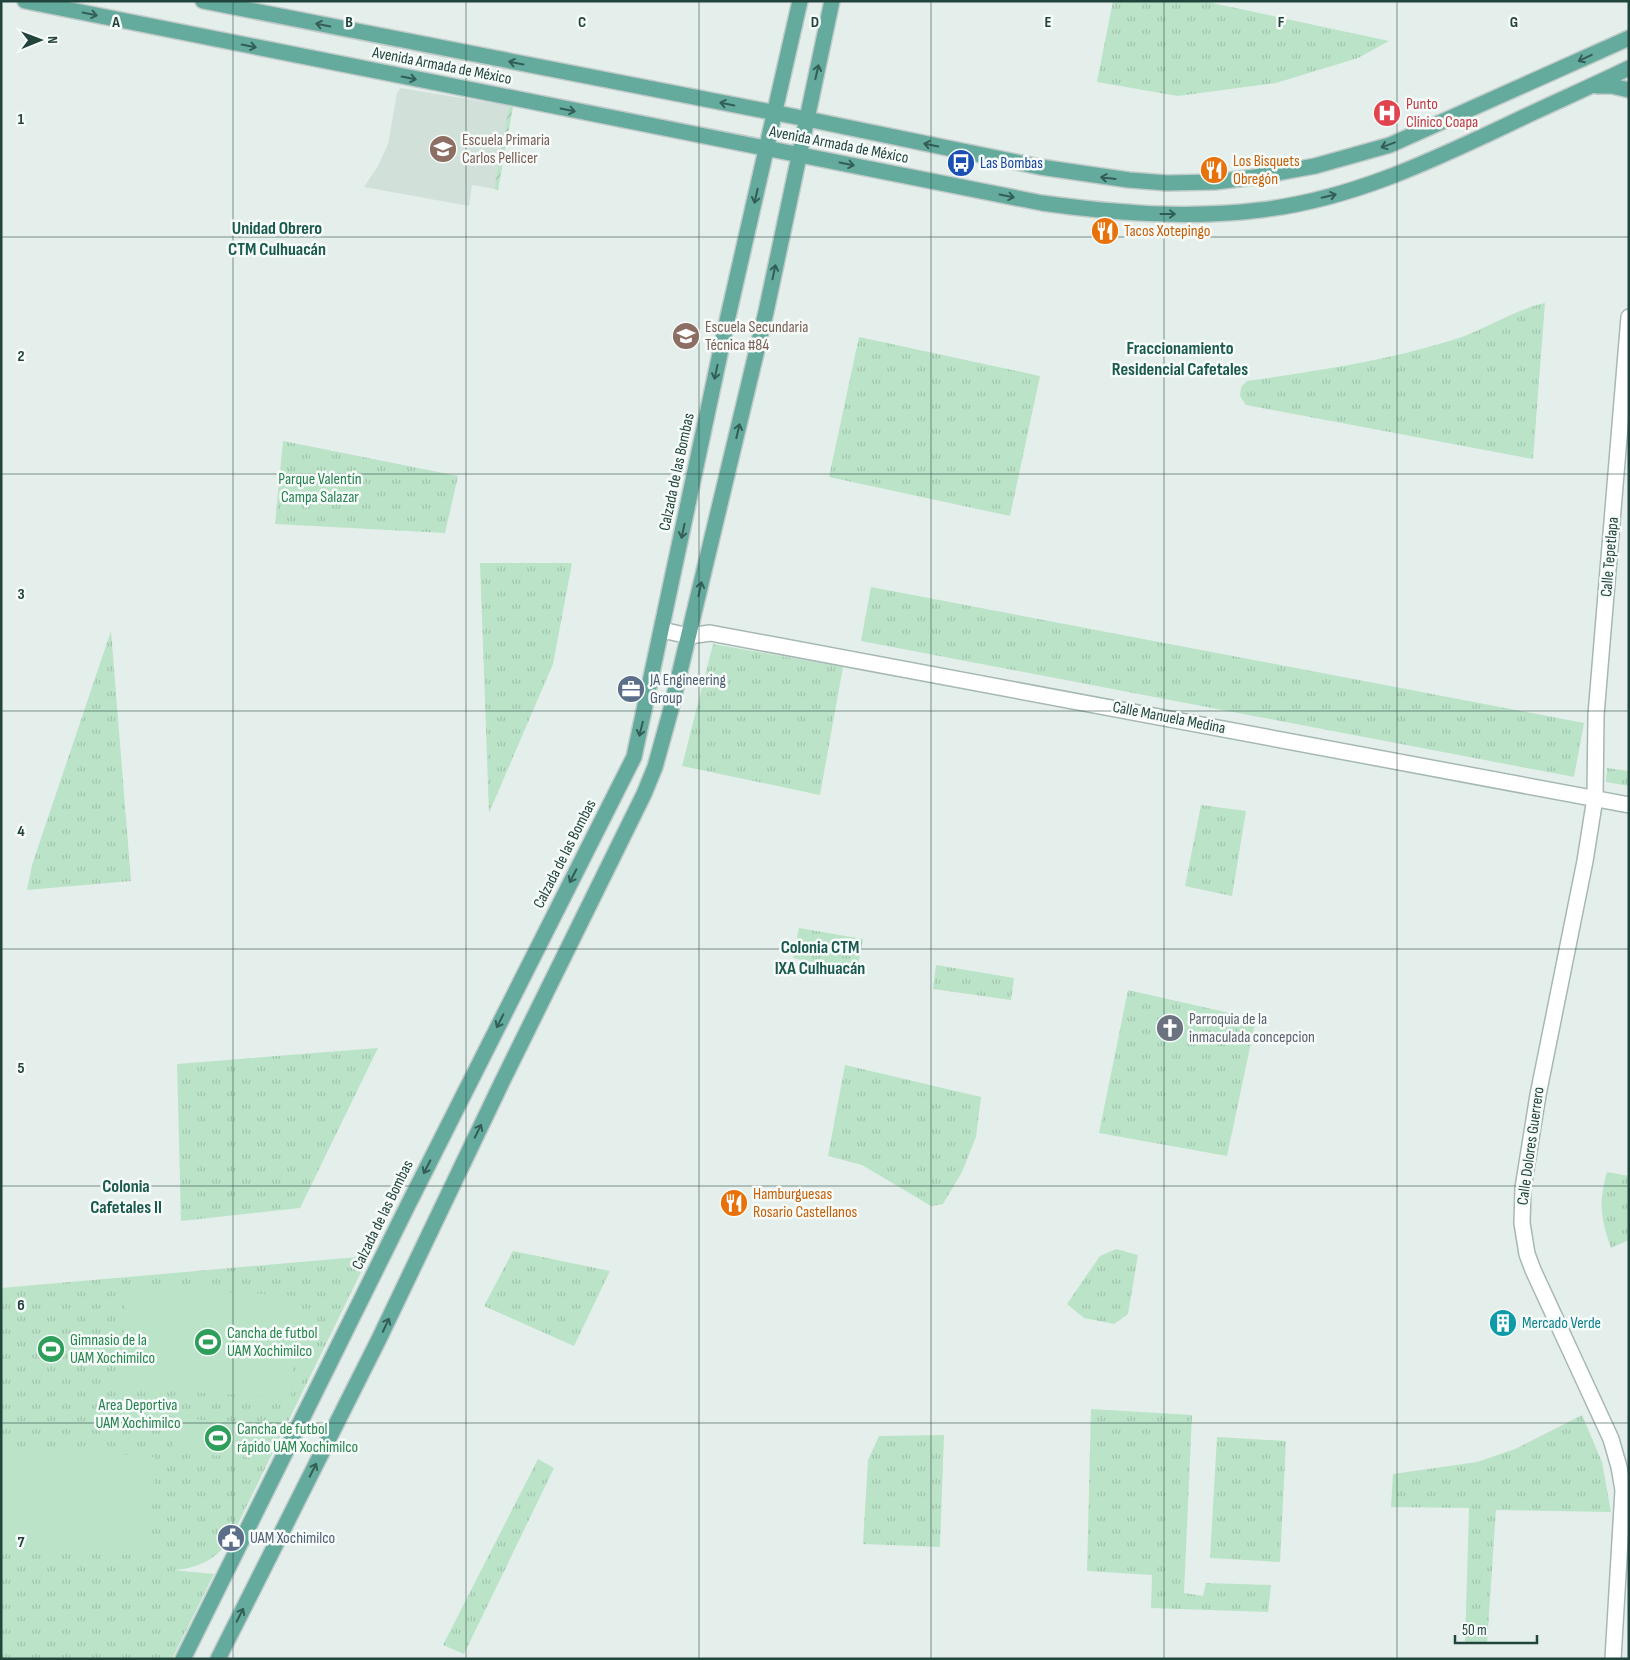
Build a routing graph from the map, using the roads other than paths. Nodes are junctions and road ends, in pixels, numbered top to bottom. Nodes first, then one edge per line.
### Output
1 (25, 1) edge
2 (203, 1) edge
3 (800, 1) edge
4 (832, 1) edge
5 (1629, 38) edge
6 (1629, 68) edge
7 (1590, 87) junction
8 (1629, 90) edge
9 (775, 114) junction
10 (807, 119) junction
11 (767, 148) junction
12 (799, 154) junction
13 (1629, 317) edge
14 (662, 630) junction
15 (689, 636) junction
16 (646, 708) junction
17 (670, 713) junction
18 (1595, 798) junction
19 (1629, 805) edge
20 (183, 1659) edge
21 (218, 1659) edge
22 (1613, 1659) edge

1 -> 11 main road, Avenida Armada de México
9 -> 2 main road, Avenida Armada de México
3 - 9 main road, Calzada de las Bombas
10 -> 4 main road
5 -> 10 main road, Avenida Armada de México
6 - 7 main road, Avenida Armada de México
7 - 8 main road
12 -> 7 main road, Avenida Armada de México
9 - 10 main road, Avenida Armada de México
9 - 11 main road, Calzada de las Bombas
10 - 12 main road
11 - 12 main road, Avenida Armada de México
11 -> 14 main road, Calzada de las Bombas
15 -> 12 main road
13 - 18 street, Calle Tepetlapa
14 - 15 street
14 - 16 main road, Calzada de las Bombas
15 - 17 main road
15 - 18 street, Calle Manuela Medina
16 - 17 main road
16 -> 20 main road, Calzada de las Bombas
21 -> 17 main road
18 - 19 street, Calle Manuela Medina
18 - 22 street, Calle Dolores Guerrero

